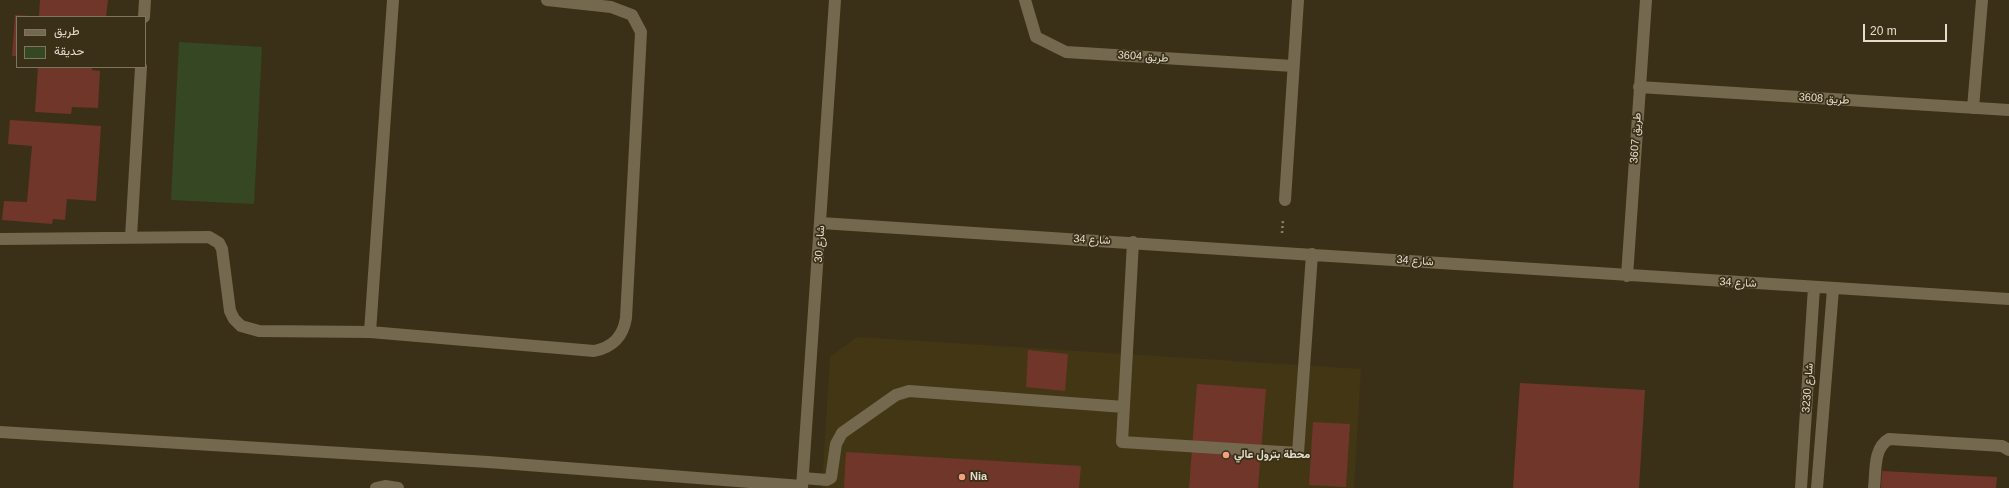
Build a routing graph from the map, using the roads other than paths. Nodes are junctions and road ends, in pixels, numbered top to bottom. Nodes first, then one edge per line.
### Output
1 (145, 0) edge
2 (393, 0) edge
3 (547, 0) edge
4 (835, 0) edge
5 (1025, 0) edge
6 (1298, 0) edge
7 (1646, 0) edge
8 (1982, 0) edge
9 (144, 16) edge
10 (1293, 66) junction
11 (141, 68) edge
12 (1640, 87) junction
13 (1973, 108) junction
14 (2009, 110) edge
15 (1285, 200) road end
16 (821, 223) junction
17 (131, 237) junction
18 (0, 239) edge
19 (1133, 242) junction
20 (1312, 254) junction
21 (1627, 276) junction
22 (1814, 288) junction
23 (1834, 289) junction
24 (2009, 299) edge
25 (370, 332) junction
26 (1124, 407) junction
27 (0, 432) edge
28 (2009, 450) edge
29 (802, 484) edge
30 (376, 488) edge
31 (398, 488) edge
32 (1801, 488) edge
33 (1817, 488) edge
34 (1874, 488) edge

1 - 9 street
2 - 25 street
3 - 25 street
4 - 16 street, شارع 30
5 - 10 street, طريق 3604
6 - 10 street
7 - 12 street, طريق 3607
8 - 13 street
10 - 15 street
11 - 17 street
12 - 13 street, طريق 3608
12 - 21 street, طريق 3607
13 - 14 street, طريق 3608
16 - 19 street, شارع 34
16 - 29 street, شارع 30
17 - 18 street
17 - 25 street
19 - 20 street, شارع 34
19 - 26 street
20 - 21 street, شارع 34
20 - 26 street
21 - 22 street, شارع 34
22 - 23 street, شارع 34
22 - 32 street, شارع 3230
23 - 24 street, شارع 34
23 - 33 street, شارع 3230
26 - 29 street
27 - 29 street
28 - 34 street
30 - 31 street

